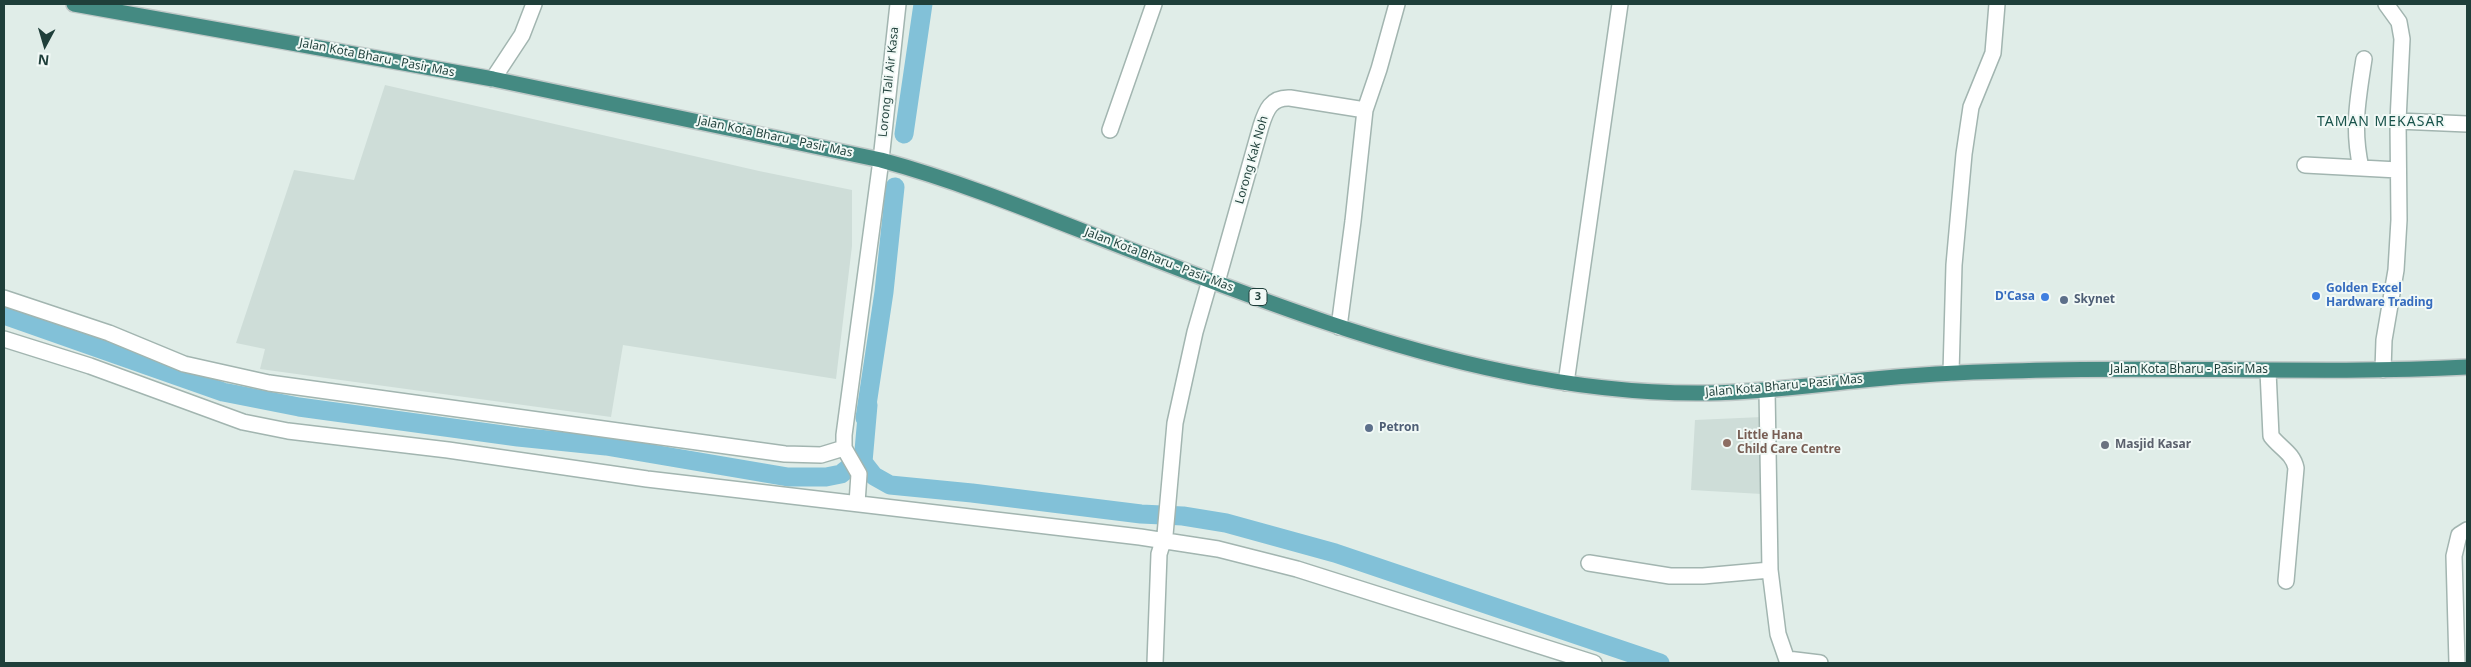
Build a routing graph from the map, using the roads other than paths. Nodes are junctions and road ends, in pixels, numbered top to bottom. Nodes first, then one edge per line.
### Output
1 (74, 4) edge
2 (534, 4) edge
3 (898, 4) edge
4 (1154, 4) edge
5 (1397, 4) edge
6 (1620, 4) edge
7 (1998, 4) edge
8 (2386, 4) edge
9 (2364, 59) dead end
10 (493, 79) junction
11 (1365, 110) junction
12 (2398, 121) junction
13 (2467, 124) edge
14 (1110, 130) dead end
15 (880, 160) junction
16 (2305, 166) dead end
17 (2361, 168) junction
18 (2398, 170) junction
19 (1214, 281) junction
20 (4, 298) edge
21 (1339, 327) junction
22 (4, 339) edge
23 (2467, 366) edge
24 (2268, 370) junction
25 (2383, 370) junction
26 (1951, 373) junction
27 (1566, 383) junction
28 (1767, 390) junction
29 (844, 448) junction
30 (858, 498) junction
31 (2467, 530) edge
32 (1165, 535) junction
33 (1589, 563) dead end
34 (1770, 570) junction
35 (2286, 581) dead end
36 (1787, 661) edge
37 (1155, 663) edge
38 (1594, 663) edge
39 (1820, 663) edge
40 (2457, 663) edge

1 - 10 highway, Jalan Kota Bharu - Pasir Mas / 3
2 - 10 street
3 - 15 street, Lorong Tali Air Kasa
4 - 14 street
5 - 11 street
6 - 27 street
7 - 26 street
8 - 12 street
9 - 17 street
10 - 15 highway, Jalan Kota Bharu - Pasir Mas / 3
11 - 19 street, Lorong Kak Noh
11 - 21 street
12 - 13 street
12 - 18 street
15 - 19 highway, Jalan Kota Bharu - Pasir Mas / 3
15 - 29 street, Lorong Tali Air Kasa
16 - 17 street
17 - 18 street
18 - 25 street
19 - 21 highway, Jalan Kota Bharu - Pasir Mas / 3
19 - 32 street
20 - 29 street
21 - 27 highway, Jalan Kota Bharu - Pasir Mas / 3
22 - 30 street
23 - 25 highway, Jalan Kota Bharu - Pasir Mas / 3
24 - 25 highway, Jalan Kota Bharu - Pasir Mas / 3
24 - 26 highway, Jalan Kota Bharu - Pasir Mas / 3
24 - 35 street
26 - 28 highway, Jalan Kota Bharu - Pasir Mas / 3
27 - 28 highway, Jalan Kota Bharu - Pasir Mas / 3
28 - 34 street
29 - 30 street
30 - 32 street
31 - 40 street
32 - 37 street
32 - 38 street
33 - 34 street
34 - 36 street
36 - 39 street

